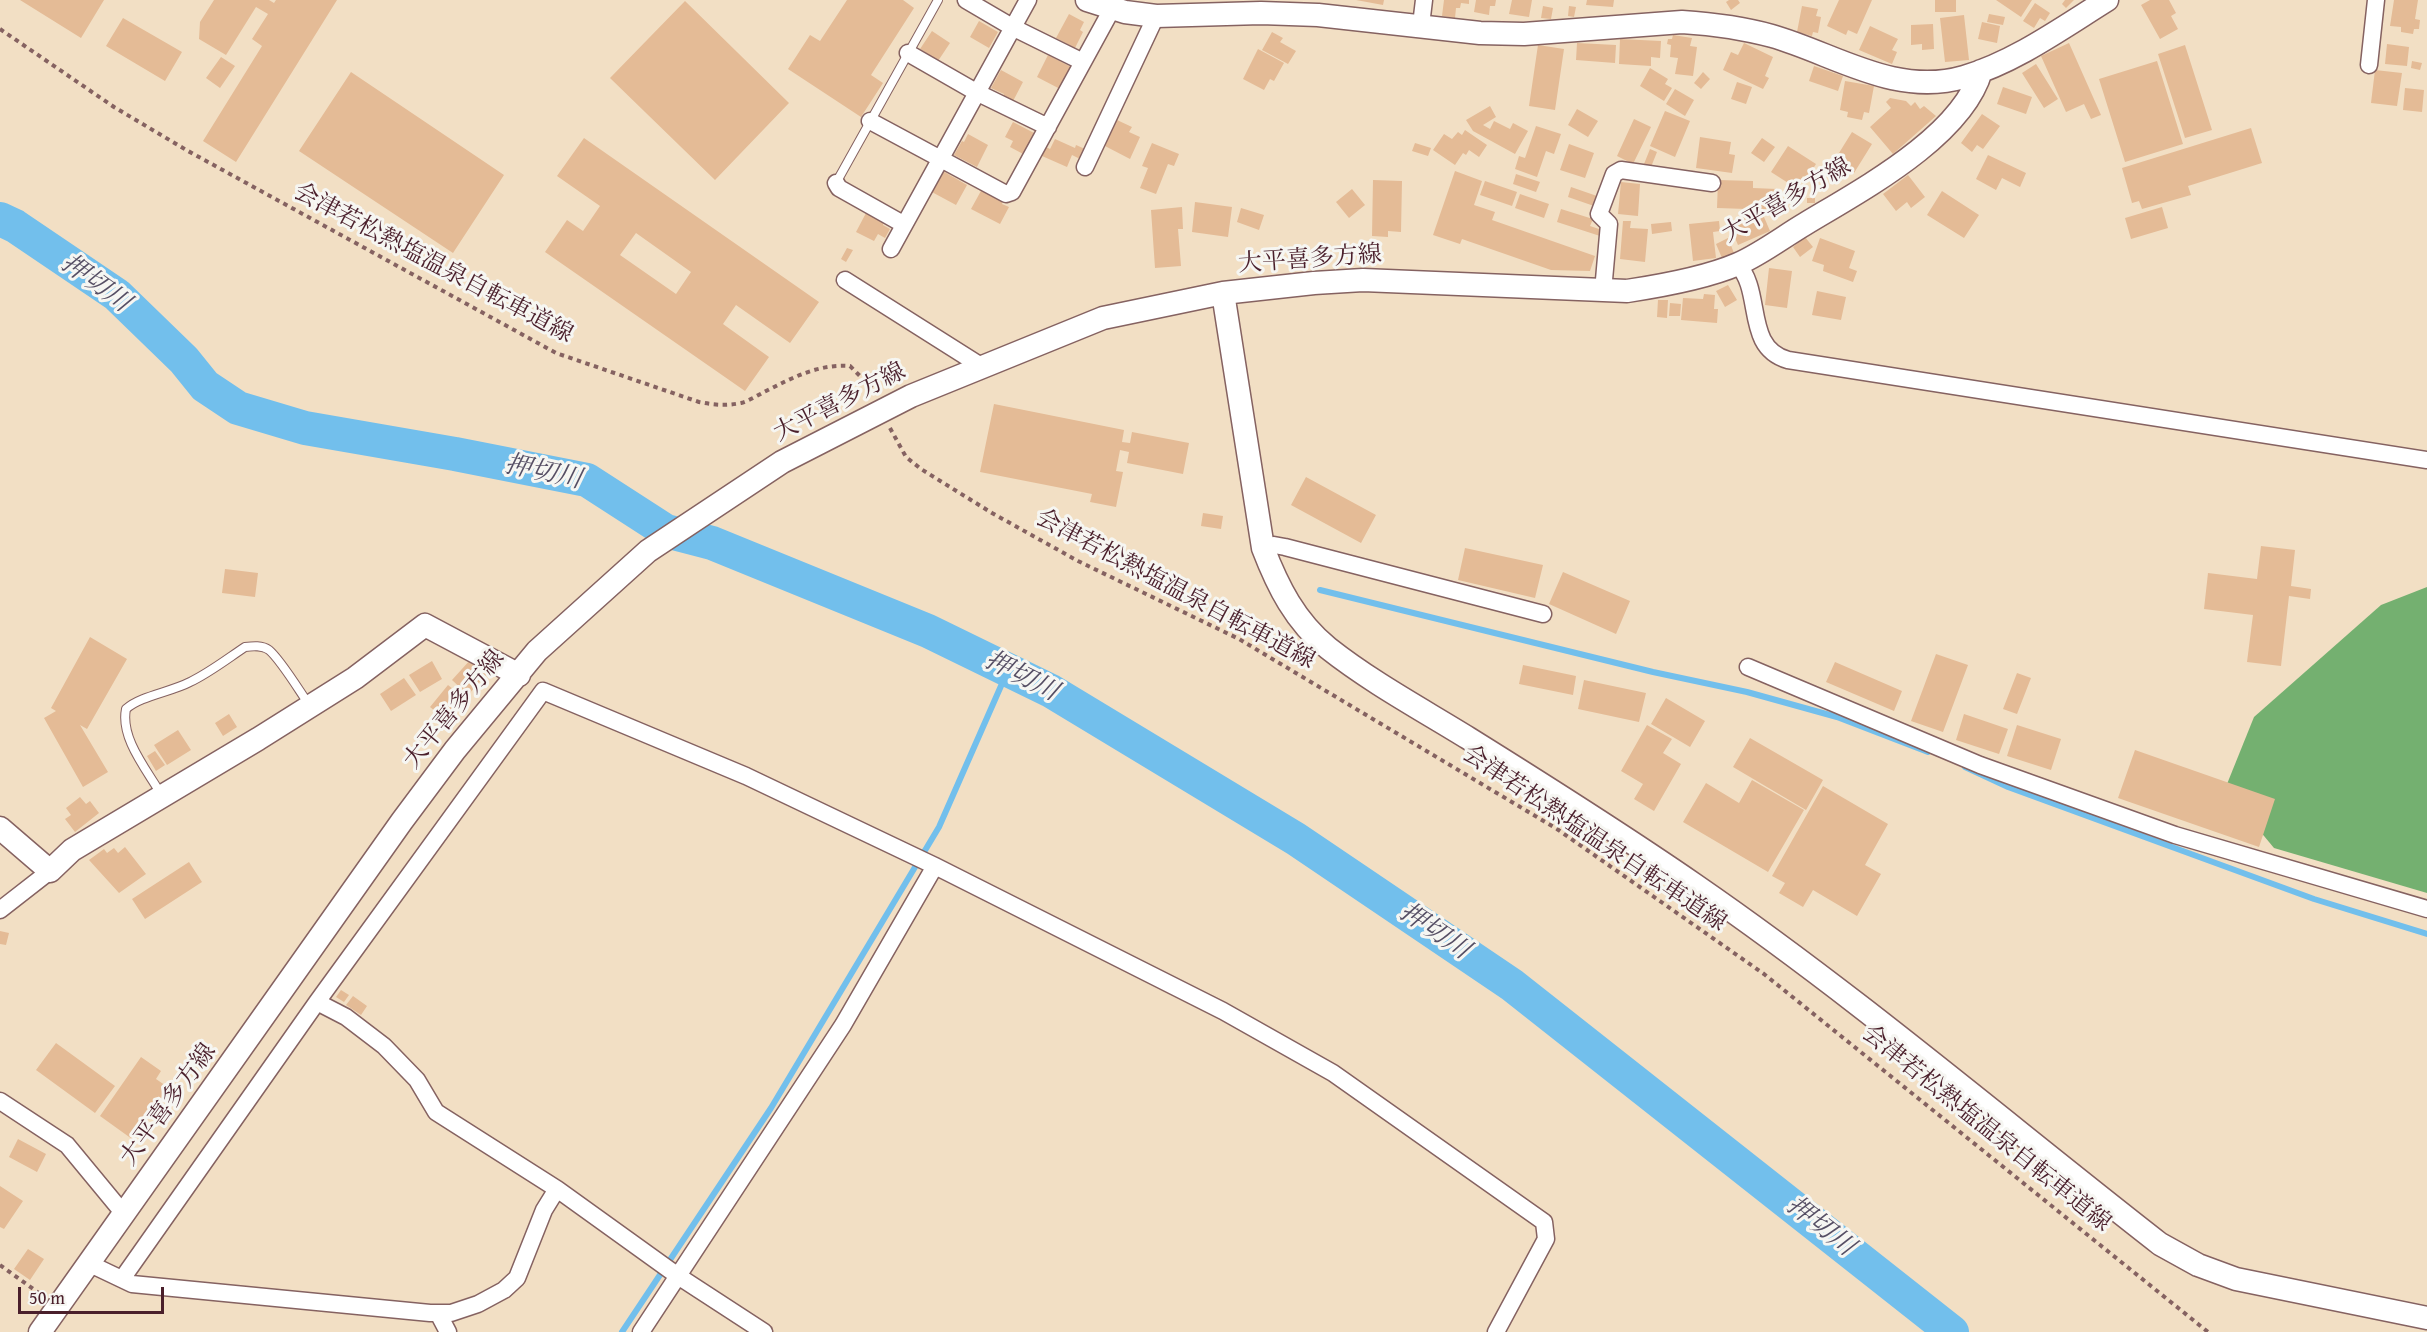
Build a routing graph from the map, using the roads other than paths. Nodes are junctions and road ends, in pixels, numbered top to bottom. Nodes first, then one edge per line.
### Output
1 (938, 0) edge
2 (966, 0) edge
3 (1028, 0) edge
4 (1087, 0) edge
5 (1424, 0) edge
6 (2376, 0) edge
7 (2101, 2) edge
8 (1311, 7) edge
9 (1112, 9) junction
10 (1156, 16) junction
11 (1421, 26) junction
12 (1012, 27) junction
13 (908, 53) junction
14 (1083, 62) junction
15 (2369, 65) dead end
16 (1981, 71) junction
17 (976, 92) junction
18 (870, 121) junction
19 (1048, 127) junction
20 (939, 158) junction
21 (1085, 167) dead end
22 (836, 183) joint
23 (1712, 183) dead end
24 (903, 224) junction
25 (891, 249) dead end
26 (1737, 264) junction
27 (845, 280) dead end
28 (1603, 291) junction
29 (1223, 293) junction
30 (981, 366) junction
31 (2427, 460) edge
32 (1263, 548) junction
33 (1543, 614) dead end
34 (1748, 667) dead end
35 (519, 675) junction
36 (310, 706) junction
37 (162, 796) junction
38 (0, 828) edge
39 (935, 866) junction
40 (50, 871) junction
41 (2427, 909) edge
42 (0, 910) edge
43 (317, 1002) junction
44 (0, 1101) edge
45 (557, 1189) junction
46 (124, 1214) junction
47 (90, 1264) junction
48 (678, 1276) junction
49 (122, 1279) junction
50 (438, 1313) junction
51 (2427, 1318) edge
52 (40, 1332) edge
53 (448, 1332) edge
54 (641, 1332) edge
55 (764, 1332) edge
56 (1496, 1332) edge

1 - 13 lane
2 - 12 street
3 - 12 street
4 - 9 main road
5 - 11 street
6 - 15 street
7 - 16 main road
8 - 10 main road
8 - 11 main road
9 - 10 main road
9 - 14 street
10 - 21 street
11 - 16 main road
12 - 14 street
12 - 17 street
13 - 17 street
13 - 18 lane
14 - 19 street
16 - 26 main road, 大平喜多方線
17 - 19 street
17 - 20 street
18 - 20 street
18 - 22 lane
19 - 20 street
20 - 24 street
22 - 24 street
23 - 28 street
24 - 25 street
26 - 28 main road, 大平喜多方線
26 - 31 street
27 - 30 street
28 - 29 main road, 大平喜多方線
29 - 30 main road, 大平喜多方線
29 - 32 main road
30 - 35 main road, 大平喜多方線
32 - 33 street
32 - 51 main road
34 - 41 street
35 - 36 main road
35 - 46 main road, 大平喜多方線
36 - 37 main road
36 - 37 lane
37 - 40 main road
38 - 40 main road
39 - 43 street
39 - 48 street
39 - 56 street
40 - 42 street
43 - 45 street
43 - 49 street
44 - 46 street
45 - 48 street
45 - 50 street
46 - 47 main road, 大平喜多方線
47 - 49 street
47 - 52 main road, 大平喜多方線
48 - 54 street
48 - 55 street
49 - 50 street
50 - 53 street

